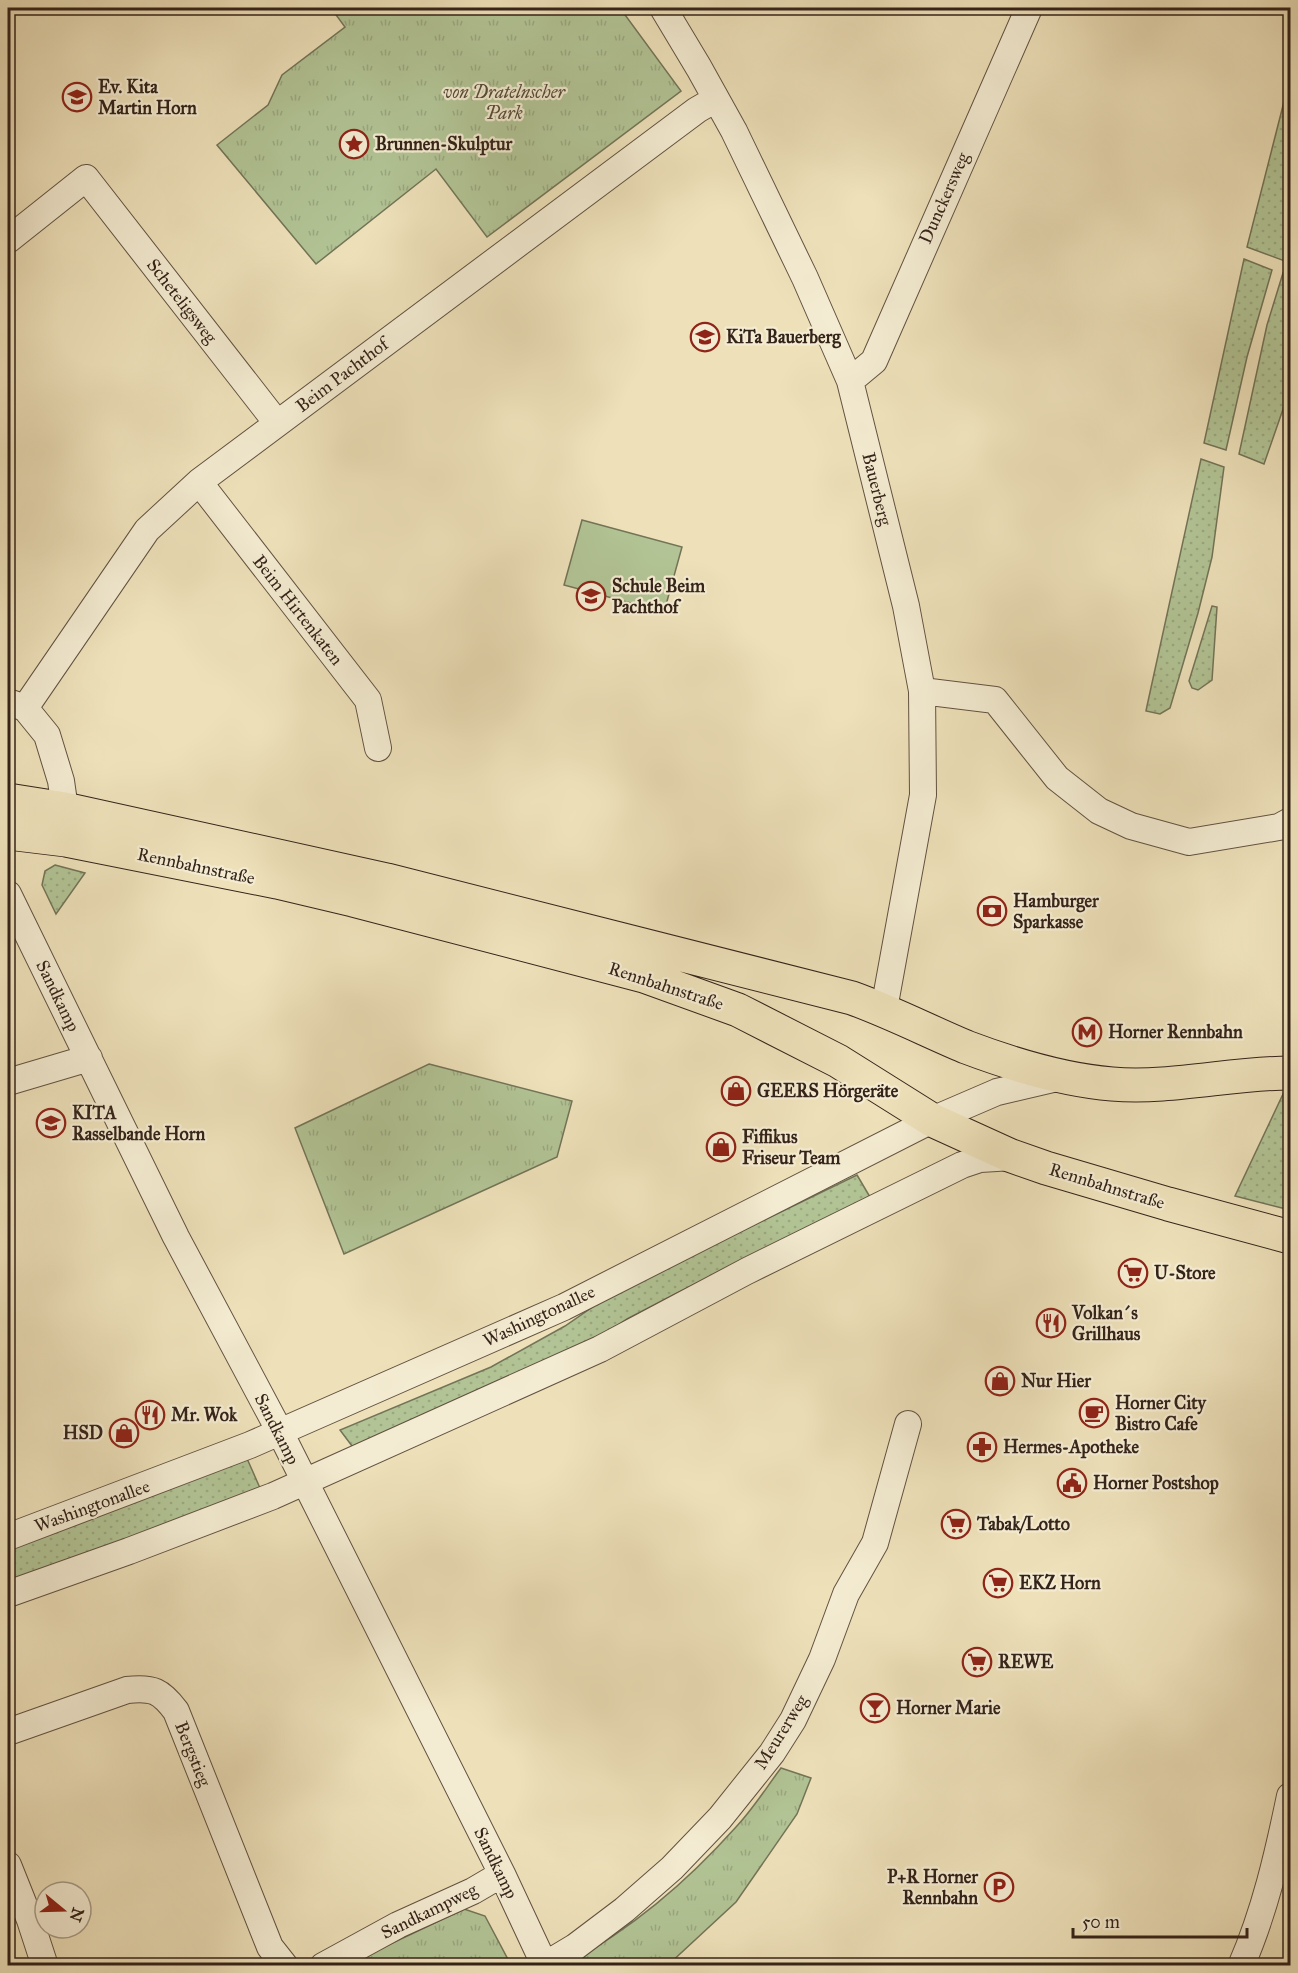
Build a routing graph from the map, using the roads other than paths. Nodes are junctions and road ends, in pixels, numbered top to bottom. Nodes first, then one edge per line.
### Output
1 (663, 8) edge
2 (1029, 8) edge
3 (716, 99) junction
4 (8, 240) edge
5 (850, 381) junction
6 (277, 423) junction
7 (199, 482) junction
8 (922, 691) junction
9 (16, 705) edge
10 (378, 748) dead end
11 (8, 800) edge
12 (65, 809) junction
13 (1290, 821) edge
14 (8, 834) edge
15 (8, 894) edge
16 (884, 1009) junction
17 (89, 1058) junction
18 (1290, 1073) edge
19 (1061, 1077) junction
20 (8, 1082) edge
21 (932, 1120) junction
22 (1011, 1156) junction
23 (1290, 1237) edge
24 (908, 1424) dead end
25 (280, 1432) junction
26 (303, 1481) junction
27 (8, 1537) edge
28 (8, 1594) edge
29 (8, 1732) edge
30 (1290, 1796) edge
31 (8, 1865) edge
32 (502, 1874) junction
33 (45, 1965) edge
34 (285, 1965) edge
35 (323, 1965) edge
36 (545, 1965) edge
37 (1241, 1965) edge

1 - 3 street, Bauerberg
2 - 5 street, Dunckersweg
3 - 5 street, Bauerberg
3 - 6 street, Beim Pachthof
4 - 6 street, Scheteligsweg
5 - 8 street, Bauerberg
6 - 7 street, Beim Pachthof
7 - 9 street, Beim Pachthof
7 - 10 street, Beim Hirtenkaten
8 - 13 street
8 - 16 street, Bauerberg
9 - 12 street
11 - 12 main road, Rennbahnstraße
12 - 16 main road, Rennbahnstraße
14 - 21 main road, Rennbahnstraße
15 - 17 street, Sandkamp
16 - 19 main road, Rennbahnstraße
17 - 20 street
17 - 25 street, Sandkamp
18 - 19 main road, Rennbahnstraße
19 - 21 street, Washingtonallee
21 - 22 main road, Rennbahnstraße
21 - 25 street, Washingtonallee
22 - 23 main road, Rennbahnstraße
22 - 26 street
24 - 36 street, Meurerweg
25 - 26 street, Sandkamp
25 - 27 street, Washingtonallee
26 - 28 street
26 - 32 street, Sandkamp
29 - 34 street, Bergstieg
30 - 37 street
31 - 33 street
32 - 35 street, Sandkampweg
32 - 36 street, Sandkamp

